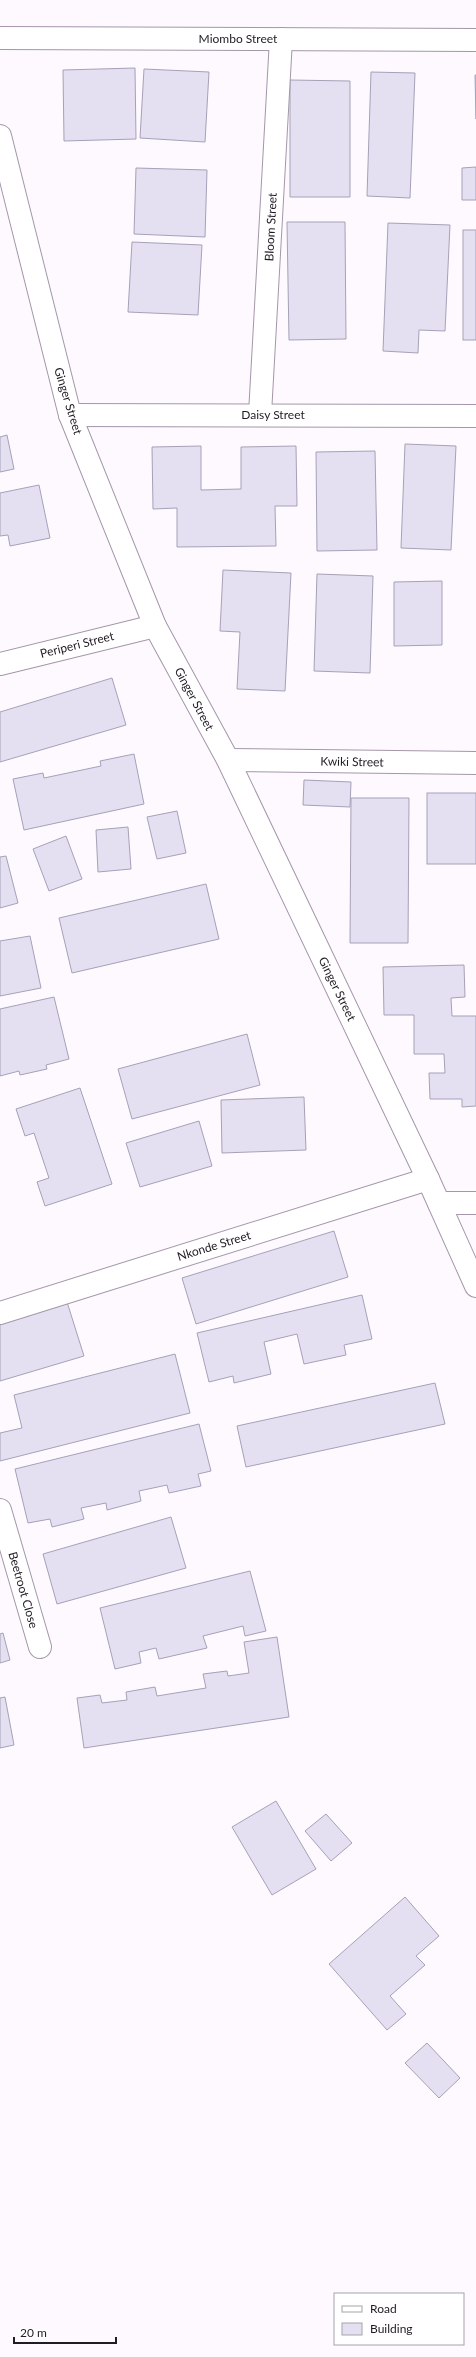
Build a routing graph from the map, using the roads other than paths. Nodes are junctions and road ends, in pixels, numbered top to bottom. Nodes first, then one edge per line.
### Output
1 (0, 38) edge
2 (281, 39) junction
3 (476, 40) edge
4 (0, 136) edge
5 (260, 414) junction
6 (70, 415) junction
7 (476, 416) edge
8 (155, 626) junction
9 (0, 664) edge
10 (228, 760) junction
11 (476, 763) edge
12 (428, 1179) junction
13 (438, 1203) junction
14 (476, 1203) edge
15 (476, 1286) edge
16 (0, 1313) edge
17 (0, 1510) edge
18 (40, 1647) dead end

1 - 2 street, Miombo Street
2 - 3 street, Miombo Street
2 - 5 street, Bloom Street
4 - 6 street, Ginger Street
5 - 6 street, Daisy Street
5 - 7 street, Daisy Street
6 - 8 street, Ginger Street
8 - 9 street, Periperi Street
8 - 10 street, Ginger Street
10 - 11 street, Kwiki Street
10 - 12 street, Ginger Street
12 - 13 street, Ginger Street
12 - 16 street, Nkonde Street
13 - 14 street
13 - 15 street, Ginger Street
17 - 18 street, Beetroot Close

